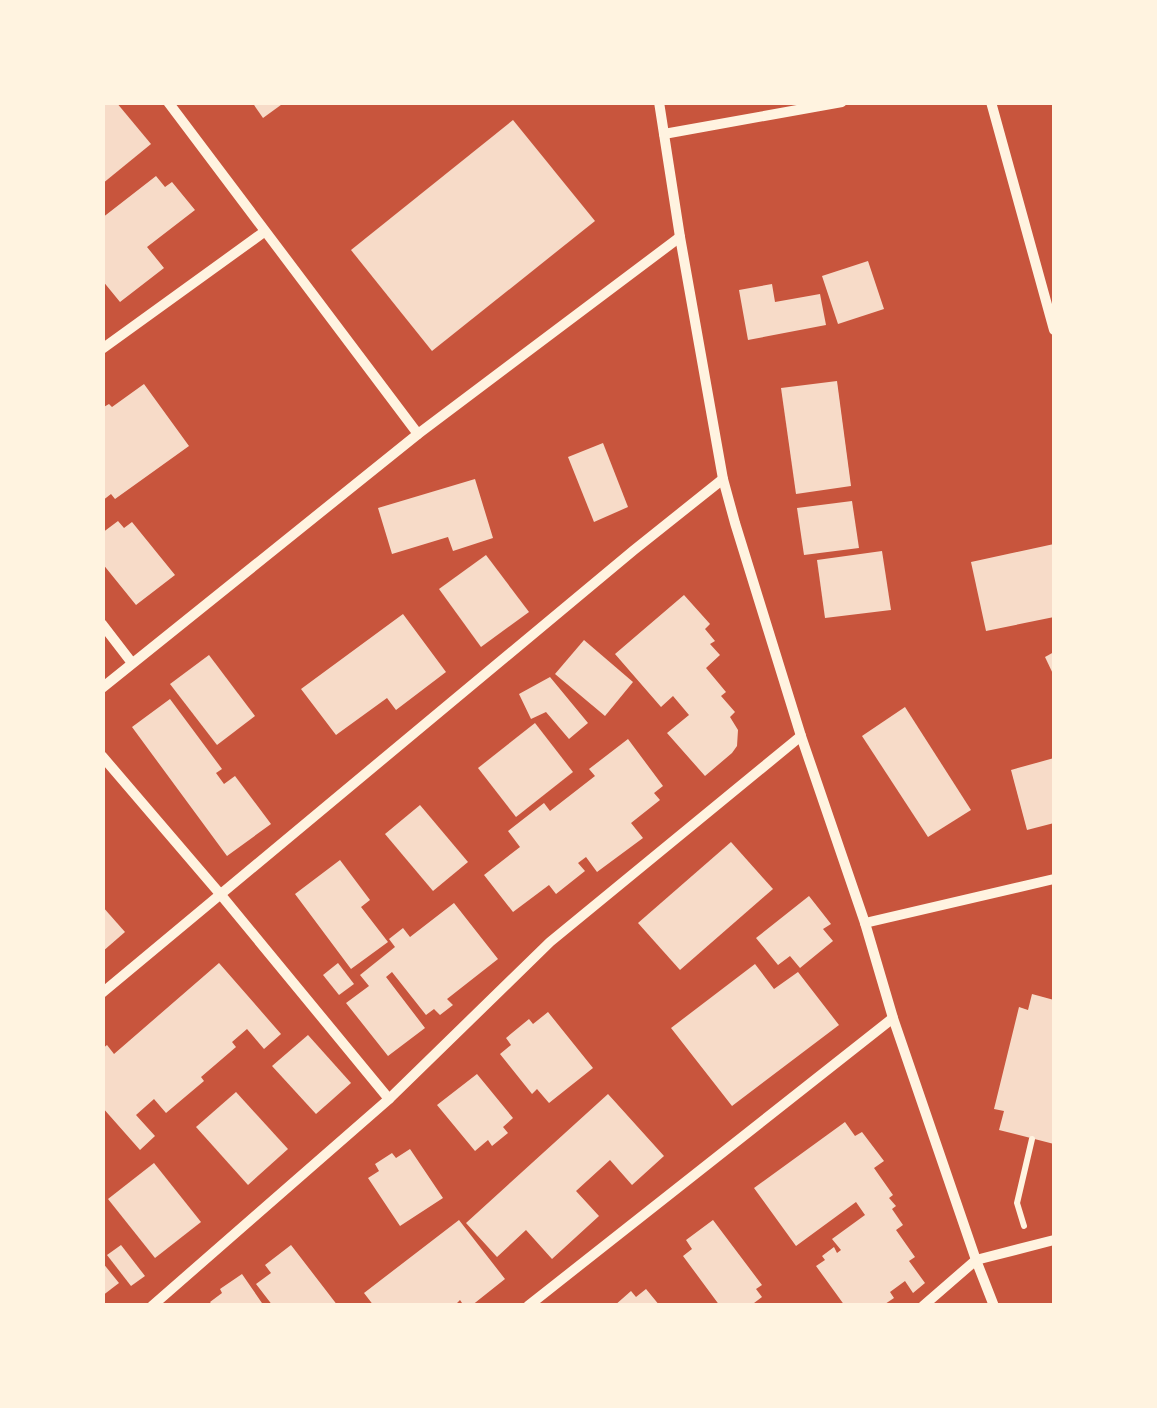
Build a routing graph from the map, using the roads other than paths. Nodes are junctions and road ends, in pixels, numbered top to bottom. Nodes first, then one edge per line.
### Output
1 (168, 102) edge
2 (659, 102) edge
3 (842, 102) edge
4 (991, 102) edge
5 (664, 134) junction
6 (264, 232) junction
7 (680, 237) junction
8 (1054, 330) edge
9 (102, 348) edge
10 (418, 434) junction
11 (723, 479) junction
12 (102, 624) edge
13 (132, 662) junction
14 (102, 688) edge
15 (801, 736) junction
16 (102, 756) edge
17 (1054, 878) edge
18 (221, 895) junction
19 (865, 923) junction
20 (102, 993) edge
21 (893, 1018) junction
22 (388, 1099) junction
23 (1054, 1240) edge
24 (976, 1260) junction
25 (152, 1306) edge
26 (528, 1306) edge
27 (923, 1306) edge
28 (994, 1306) edge

1 - 6 street
2 - 5 street
3 - 5 street
4 - 8 street
5 - 7 street
6 - 9 street
6 - 10 street
7 - 10 street
7 - 11 street
10 - 13 street
11 - 15 street
11 - 18 street
12 - 13 street
13 - 14 street
15 - 19 street
15 - 22 street
16 - 18 street
17 - 19 street
18 - 20 street
18 - 22 street
19 - 21 street
21 - 24 street
21 - 26 street
22 - 25 street
23 - 24 street
24 - 27 street
24 - 28 street

